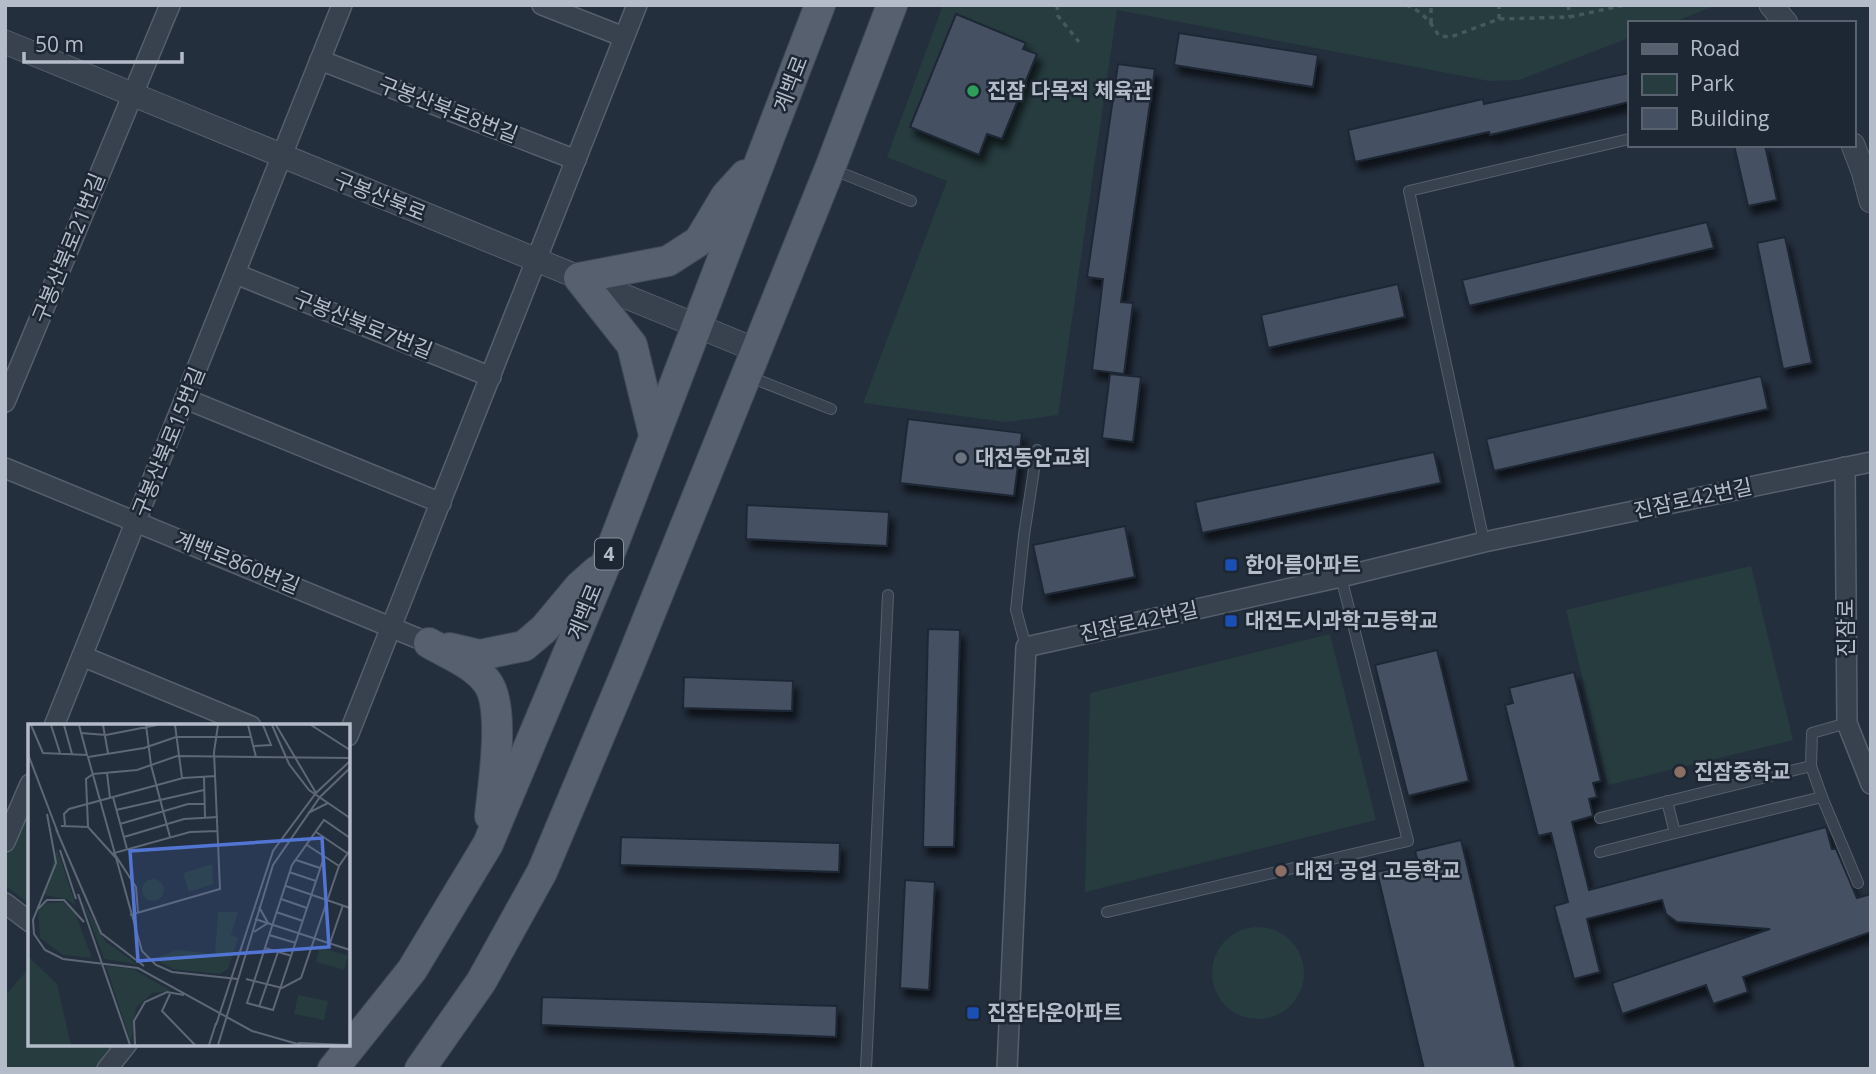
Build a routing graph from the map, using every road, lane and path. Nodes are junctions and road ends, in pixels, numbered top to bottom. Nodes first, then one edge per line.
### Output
1 (170, 5) edge
2 (342, 5) edge
3 (542, 5) edge
4 (637, 5) edge
5 (820, 5) edge
6 (892, 5) edge
7 (1057, 5) edge
8 (1406, 5) edge
9 (1431, 5) edge
10 (1499, 5) edge
11 (1568, 5) edge
12 (1624, 5) edge
13 (1771, 5) edge
14 (1570, 17) junction
15 (1499, 19) junction
16 (1784, 21) edge
17 (1431, 23) junction
18 (624, 37) junction
19 (5, 42) edge
20 (1079, 42) dead end
21 (320, 60) junction
22 (132, 93) junction
23 (1628, 139) edge
24 (1854, 147) edge
25 (763, 154) junction
26 (279, 156) junction
27 (576, 160) junction
28 (830, 168) junction
29 (911, 201) dead end
30 (1871, 201) edge
31 (536, 261) junction
32 (236, 274) junction
33 (579, 278) junction
34 (696, 326) junction
35 (751, 363) junction
36 (491, 377) junction
37 (186, 399) junction
38 (5, 402) edge
39 (831, 408) dead end
40 (654, 435) junction
41 (1037, 450) dead end
42 (1871, 462) edge
43 (1845, 467) junction
44 (5, 468) edge
45 (440, 503) junction
46 (137, 522) junction
47 (1484, 542) junction
48 (606, 563) junction
49 (1341, 577) junction
50 (888, 595) dead end
51 (392, 627) junction
52 (429, 643) junction
53 (1026, 648) junction
54 (82, 656) junction
55 (1847, 723) junction
56 (55, 724) edge
57 (246, 724) edge
58 (350, 731) edge
59 (1811, 766) junction
60 (1871, 784) edge
61 (28, 789) edge
62 (1822, 797) junction
63 (1667, 801) junction
64 (1600, 818) dead end
65 (1675, 833) junction
66 (5, 842) edge
67 (488, 844) junction
68 (1600, 852) dead end
69 (1858, 883) dead end
70 (5, 902) edge
71 (1107, 912) dead end
72 (28, 920) edge
73 (125, 1046) edge
74 (107, 1069) edge
75 (332, 1069) edge
76 (420, 1069) edge
77 (866, 1069) edge
78 (1007, 1069) edge

1 - 22 street, 구봉산북로21번길
2 - 21 street, 구봉산북로15번길
3 - 18 street
4 - 18 street
5 - 25 main road, 계백로 / 4
6 - 28 main road
7 - 20 path
8 - 17 path
9 - 17 path
10 - 15 path
11 - 14 path
12 - 14 path
13 - 16 street
14 - 15 path
15 - 17 path
18 - 27 street
19 - 22 street, 구봉산북로
21 - 26 street, 구봉산북로15번길
21 - 27 street, 구봉산북로8번길
22 - 26 street, 구봉산북로
22 - 38 street, 구봉산북로21번길
23 - 47 lane
24 - 30 street
25 - 33 main road
25 - 34 main road, 계백로 / 4
26 - 31 street, 구봉산북로
26 - 32 street, 구봉산북로15번길
27 - 31 street
28 - 29 lane
28 - 35 main road
31 - 33 street, 구봉산북로
31 - 36 street
32 - 36 street, 구봉산북로7번길
32 - 37 street, 구봉산북로15번길
33 - 34 street, 구봉산북로
33 - 40 main road
34 - 35 street, 구봉산북로
34 - 40 main road, 계백로 / 4
35 - 39 lane
35 - 76 main road
36 - 45 street
37 - 45 street
37 - 46 street, 구봉산북로15번길
40 - 48 main road, 계백로 / 4
41 - 53 lane
42 - 43 street, 진잠로42번길
43 - 47 street, 진잠로42번길
43 - 55 street, 진잠로
44 - 46 street, 계백로860번길
45 - 51 street
46 - 51 street, 계백로860번길
46 - 54 street, 구봉산북로15번길
47 - 49 street, 진잠로42번길
48 - 52 main road
48 - 67 main road, 계백로 / 4
49 - 53 street, 진잠로42번길
49 - 71 lane
50 - 77 lane
51 - 52 street, 계백로860번길
51 - 58 street
52 - 67 main road
53 - 78 street
54 - 56 street, 구봉산북로15번길
54 - 57 street
55 - 59 lane
55 - 60 street, 진잠로
59 - 62 lane
59 - 63 lane
61 - 66 street
62 - 65 lane
62 - 69 lane
63 - 64 lane
63 - 65 lane
65 - 68 lane
67 - 75 main road, 계백로 / 4
70 - 72 street
73 - 74 street

